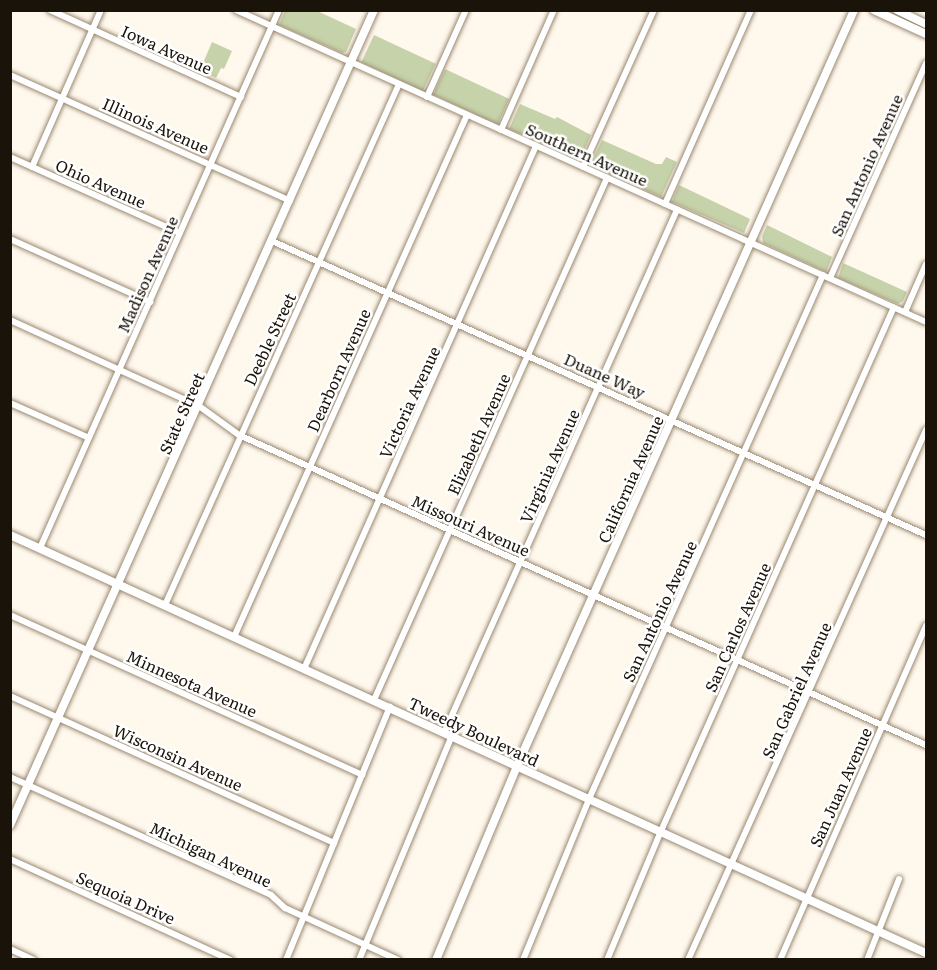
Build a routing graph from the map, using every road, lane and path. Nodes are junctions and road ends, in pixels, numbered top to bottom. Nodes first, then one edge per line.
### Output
1 (50, 10) edge
2 (101, 10) edge
3 (236, 10) edge
4 (279, 10) edge
5 (374, 10) edge
6 (466, 10) edge
7 (554, 10) edge
8 (654, 10) edge
9 (751, 10) edge
10 (854, 10) edge
11 (874, 10) edge
12 (897, 10) edge
13 (927, 24) edge
14 (272, 27) junction
15 (92, 30) junction
16 (927, 34) edge
17 (351, 63) junction
18 (927, 63) edge
19 (10, 75) edge
20 (399, 84) junction
21 (241, 96) junction
22 (427, 97) junction
23 (62, 99) junction
24 (467, 115) junction
25 (501, 130) junction
26 (536, 146) junction
27 (10, 157) edge
28 (211, 165) junction
29 (32, 167) junction
30 (583, 167) junction
31 (607, 178) junction
32 (290, 201) junction
33 (664, 204) junction
34 (677, 210) junction
35 (180, 233) junction
36 (10, 239) edge
37 (272, 241) junction
38 (750, 243) junction
39 (319, 262) junction
40 (927, 264) edge
41 (827, 276) junction
42 (388, 293) junction
43 (150, 302) junction
44 (894, 307) junction
45 (905, 312) junction
46 (10, 320) edge
47 (927, 322) edge
48 (459, 324) junction
49 (528, 356) junction
50 (119, 371) junction
51 (599, 387) junction
52 (10, 403) edge
53 (199, 406) junction
54 (671, 420) junction
55 (927, 430) edge
56 (239, 435) junction
57 (89, 438) junction
58 (745, 453) junction
59 (309, 467) junction
60 (815, 485) junction
61 (380, 498) junction
62 (888, 518) junction
63 (451, 531) junction
64 (10, 535) edge
65 (927, 535) edge
66 (40, 548) junction
67 (521, 562) junction
68 (120, 585) junction
69 (593, 595) junction
70 (165, 605) junction
71 (10, 615) edge
72 (927, 626) edge
73 (665, 628) junction
74 (234, 637) junction
75 (89, 651) junction
76 (737, 660) junction
77 (304, 669) junction
78 (810, 693) junction
79 (10, 696) edge
80 (374, 700) junction
81 (390, 708) junction
82 (59, 718) junction
83 (882, 726) junction
84 (448, 735) junction
85 (927, 746) edge
86 (517, 766) junction
87 (362, 775) junction
88 (10, 777) edge
89 (28, 785) junction
90 (590, 799) junction
91 (10, 825) edge
92 (661, 831) junction
93 (334, 843) junction
94 (10, 859) edge
95 (732, 863) junction
96 (899, 879) dead end
97 (806, 897) junction
98 (304, 917) junction
99 (879, 931) junction
100 (366, 945) junction
101 (10, 949) edge
102 (927, 953) edge
103 (34, 960) edge
104 (231, 960) edge
105 (286, 960) edge
106 (359, 960) edge
107 (398, 960) edge
108 (436, 960) edge
109 (523, 960) edge
110 (607, 960) edge
111 (688, 960) edge
112 (780, 960) edge
113 (867, 960) edge

1 - 15 street, Iowa Avenue
2 - 15 street
3 - 14 street, Southern Avenue
4 - 14 street, Madison Avenue
5 - 17 main road, State Street
6 - 22 street
7 - 25 street
8 - 30 street
9 - 33 street
10 - 38 main road, California Avenue
11 - 16 main road
12 - 13 main road
14 - 17 street, Southern Avenue
14 - 21 street, Madison Avenue
15 - 21 street, Iowa Avenue
15 - 23 street
17 - 20 street, Southern Avenue
17 - 32 main road, State Street
18 - 41 street, San Antonio Avenue
19 - 23 street, Illinois Avenue
20 - 22 street, Southern Avenue
20 - 39 street, Deeble Street
21 - 28 street, Madison Avenue
22 - 24 street, Southern Avenue
23 - 28 street, Illinois Avenue
23 - 29 street
24 - 25 street, Southern Avenue
24 - 42 street, Dearborn Avenue
25 - 26 street, Southern Avenue
26 - 30 street, Southern Avenue
26 - 48 street, Victoria Avenue
27 - 29 street, Ohio Avenue
28 - 32 street, Illinois Avenue
28 - 35 street, Madison Avenue
29 - 35 street, Ohio Avenue
30 - 31 street, Southern Avenue
31 - 33 street, Southern Avenue
31 - 49 street, Elizabeth Avenue
32 - 37 main road, State Street
33 - 34 street, Southern Avenue
34 - 38 street, Southern Avenue
34 - 51 street, Virginia Avenue
35 - 43 street, Madison Avenue
36 - 43 street
37 - 39 street, Duane Way
37 - 53 main road, State Street
38 - 41 street, Southern Avenue
38 - 54 main road, California Avenue
39 - 42 street, Duane Way
39 - 56 street, Deeble Street
40 - 45 street
41 - 44 street, Southern Avenue
41 - 58 street, San Antonio Avenue
42 - 48 street, Duane Way
42 - 59 street, Dearborn Avenue
43 - 50 street, Madison Avenue
44 - 45 street, Southern Avenue
44 - 60 street, San Carlos Avenue
45 - 47 street, Southern Avenue
46 - 50 street, Missouri Avenue
48 - 49 street, Duane Way
48 - 61 street, Victoria Avenue
49 - 51 street, Duane Way
49 - 63 street, Elizabeth Avenue
50 - 53 street, Missouri Avenue
50 - 57 street, Madison Avenue
51 - 54 street, Duane Way
51 - 67 street, Virginia Avenue
52 - 57 street
53 - 56 street, Missouri Avenue
53 - 68 main road, State Street
54 - 58 street, Duane Way
54 - 69 main road, California Avenue
55 - 62 street, San Gabriel Avenue
56 - 59 street, Missouri Avenue
56 - 70 street, Deeble Street
57 - 66 street, Madison Avenue
58 - 60 street, Duane Way
58 - 73 street, San Antonio Avenue
59 - 61 street, Missouri Avenue
59 - 74 street, Dearborn Avenue
60 - 62 street, Duane Way
60 - 76 street, San Carlos Avenue
61 - 63 street, Missouri Avenue
61 - 77 street, Victoria Avenue
62 - 65 street, Duane Way
62 - 78 street, San Gabriel Avenue
63 - 67 street, Missouri Avenue
63 - 80 street, Elizabeth Avenue
64 - 66 main road, Tweedy Boulevard
66 - 68 main road, Tweedy Boulevard
67 - 69 street, Missouri Avenue
67 - 84 street, Virginia Avenue
68 - 70 main road, Tweedy Boulevard
68 - 75 main road, State Street
69 - 73 street, Missouri Avenue
69 - 86 main road, California Avenue
70 - 74 main road, Tweedy Boulevard
71 - 75 street, Minnesota Avenue
72 - 83 street, San Juan Avenue
73 - 76 street, Missouri Avenue
73 - 90 street, San Antonio Avenue
74 - 77 main road, Tweedy Boulevard
75 - 82 main road, State Street
75 - 87 street, Minnesota Avenue
76 - 78 street, Missouri Avenue
76 - 92 street, San Carlos Avenue
77 - 80 main road, Tweedy Boulevard
78 - 83 street, Missouri Avenue
78 - 95 street, San Gabriel Avenue
79 - 82 street, Wisconsin Avenue
80 - 81 main road, Tweedy Boulevard
81 - 84 main road, Tweedy Boulevard
81 - 87 street
82 - 89 main road, State Street
82 - 93 street, Wisconsin Avenue
83 - 85 street, Missouri Avenue
83 - 97 street, San Juan Avenue
84 - 86 main road, Tweedy Boulevard
84 - 100 street, Virginia Avenue
86 - 90 main road, Tweedy Boulevard
86 - 108 main road, California Avenue
87 - 93 street
88 - 89 street, Michigan Avenue
89 - 91 main road, State Street
89 - 98 street, Michigan Avenue
90 - 92 main road, Tweedy Boulevard
90 - 109 street, San Antonio Avenue
92 - 95 main road, Tweedy Boulevard
92 - 110 street, San Carlos Avenue
93 - 98 street
94 - 104 street, Sequoia Drive
95 - 97 main road, Tweedy Boulevard
95 - 111 street, San Gabriel Avenue
96 - 99 street
97 - 99 main road, Tweedy Boulevard
97 - 112 street, San Juan Avenue
98 - 100 street, Michigan Avenue
98 - 105 street
99 - 102 main road, Tweedy Boulevard
99 - 113 street
100 - 106 street, Virginia Avenue
100 - 107 street, Michigan Avenue
101 - 103 street

